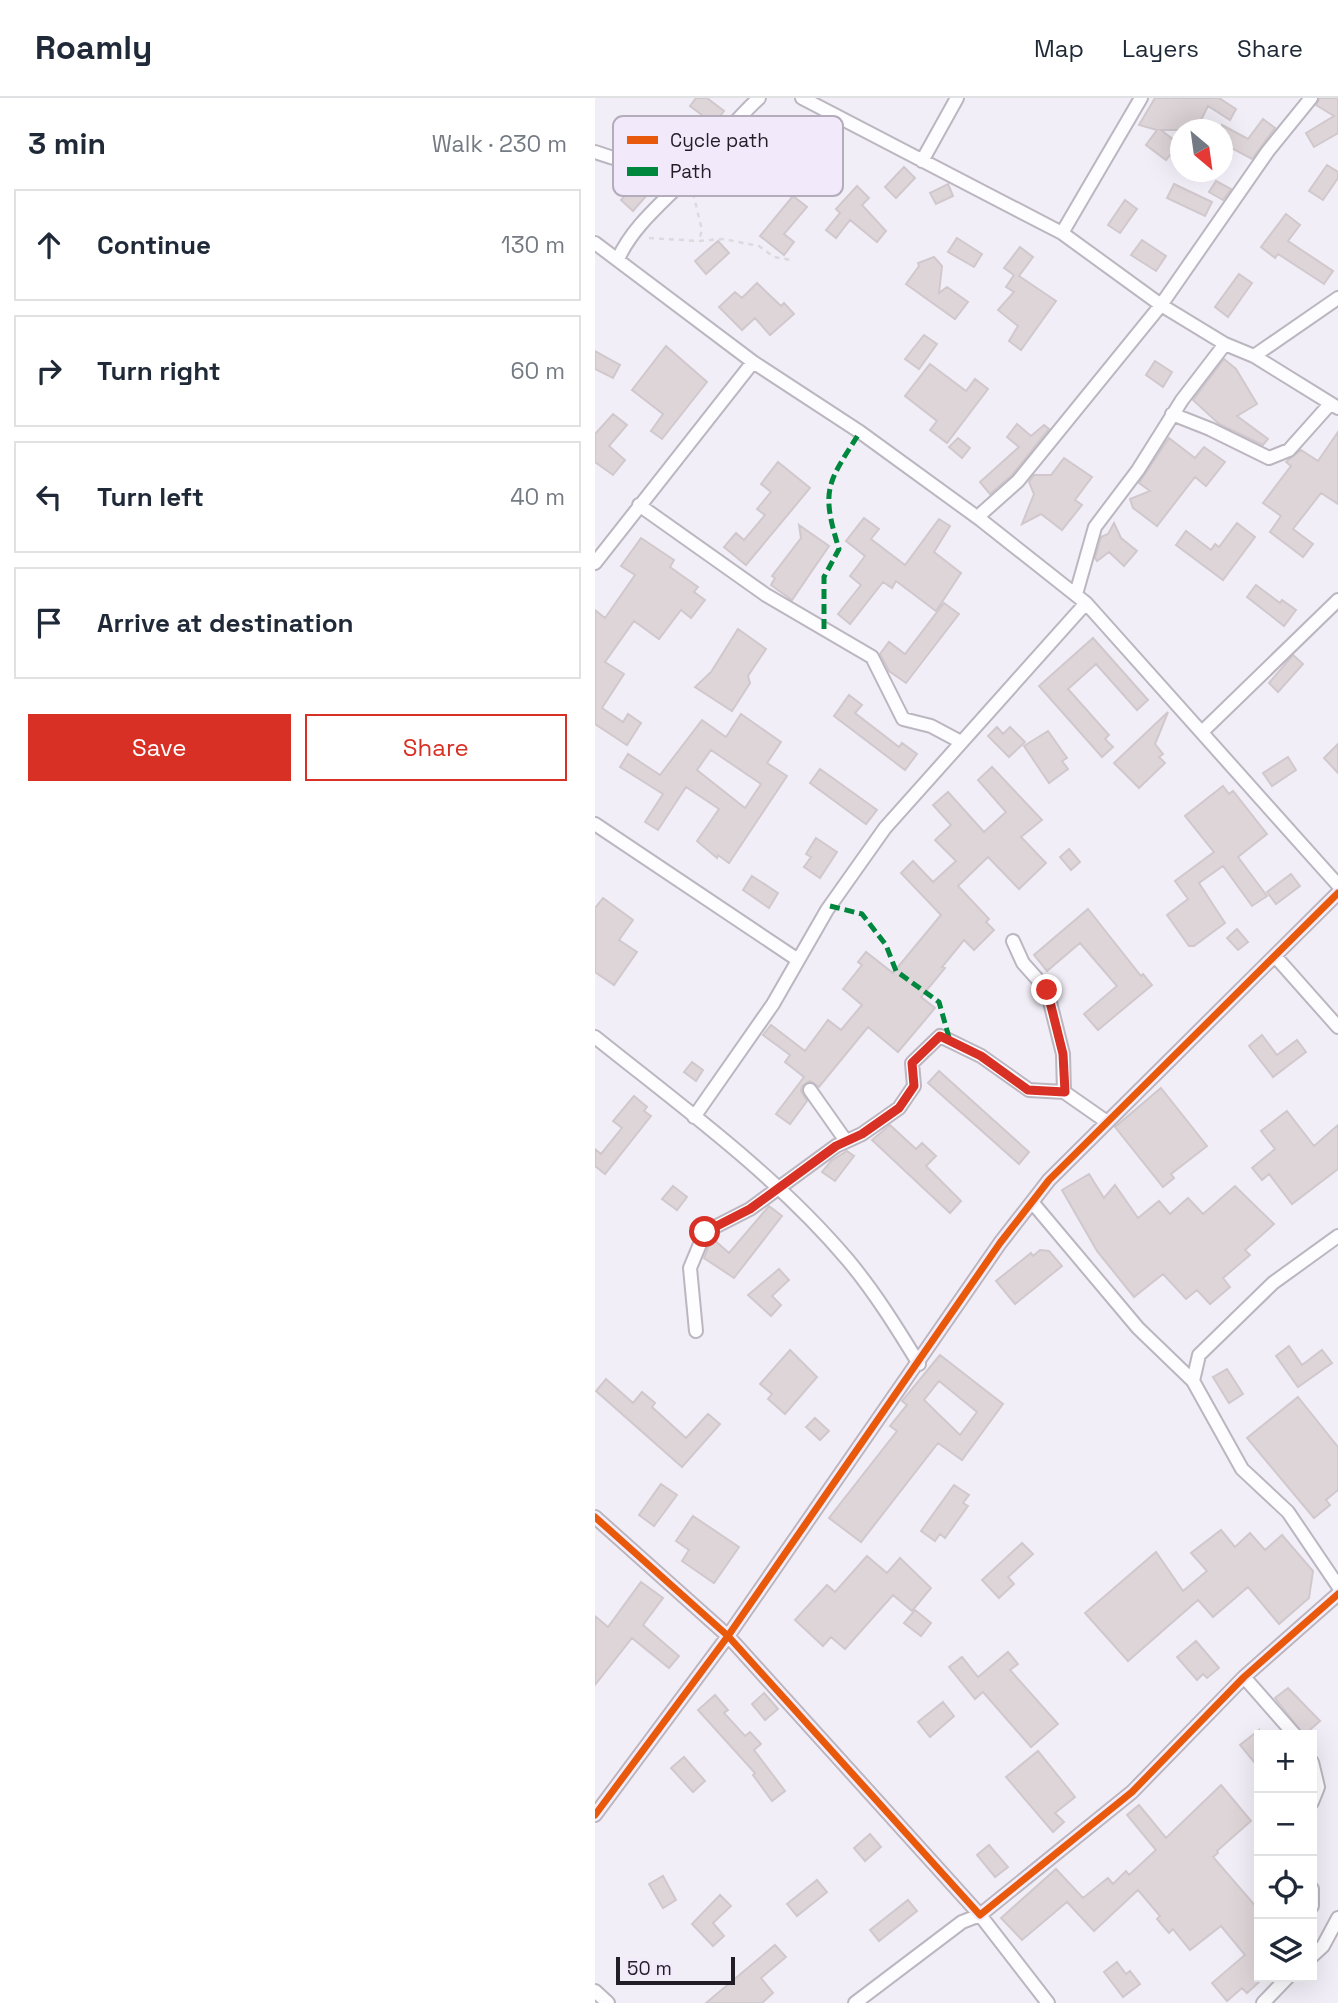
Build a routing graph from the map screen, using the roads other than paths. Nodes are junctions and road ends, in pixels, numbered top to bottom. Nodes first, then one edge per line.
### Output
1 (759, 98) edge
2 (802, 98) edge
3 (957, 98) edge
4 (1141, 98) edge
5 (1311, 98) edge
6 (739, 116) edge
7 (836, 116) edge
8 (843, 120) edge
9 (595, 152) edge
10 (613, 157) edge
11 (922, 161) junction
12 (668, 196) edge
13 (1062, 233) junction
14 (595, 243) edge
15 (618, 260) junction
16 (1338, 298) edge
17 (1161, 305) junction
18 (1225, 344) junction
19 (1254, 356) junction
20 (753, 362) junction
21 (1334, 406) edge
22 (1172, 414) junction
23 (639, 505) junction
24 (981, 520) junction
25 (595, 563) edge
26 (1081, 598) junction
27 (1338, 600) edge
28 (1338, 610) edge
29 (1321, 616) junction
30 (1202, 732) junction
31 (961, 742) junction
32 (595, 824) edge
33 (1338, 885) edge
34 (1338, 893) edge
35 (1013, 941) dead end
36 (1275, 956) junction
37 (798, 960) junction
38 (1338, 1027) edge
39 (595, 1037) edge
40 (810, 1090) dead end
41 (1065, 1092) junction
42 (694, 1117) junction
43 (1108, 1122) junction
44 (846, 1141) junction
45 (776, 1187) junction
46 (1032, 1202) junction
47 (1338, 1236) edge
48 (696, 1331) dead end
49 (919, 1364) junction
50 (1193, 1381) junction
51 (595, 1517) edge
52 (1338, 1586) edge
53 (1338, 1594) edge
54 (728, 1636) junction
55 (1244, 1677) junction
56 (1291, 1730) edge
57 (596, 1812) edge
58 (980, 1915) junction
59 (1338, 1918) edge
60 (1317, 1951) edge
61 (1283, 1982) edge
62 (595, 1991) edge
63 (608, 2003) edge
64 (855, 2003) edge
65 (1048, 2003) edge
66 (1263, 2003) edge

1 - 6 street
2 - 7 street
3 - 11 street
4 - 13 street
5 - 17 street
8 - 11 street
9 - 10 street
11 - 13 street
12 - 15 street
13 - 17 street
14 - 15 street
15 - 20 street
16 - 19 street
17 - 18 street
17 - 24 street
18 - 19 street
18 - 22 street
19 - 21 street
20 - 23 street
20 - 24 street
21 - 22 street
22 - 26 street
23 - 25 street
23 - 31 street
24 - 26 street
26 - 30 street
26 - 31 street
27 - 29 street
28 - 29 street
29 - 30 street
30 - 33 street
31 - 37 street
32 - 37 street
34 - 36 street
35 - 41 street
36 - 38 street
36 - 43 street
37 - 42 street
39 - 42 street
40 - 44 street
41 - 43 street
41 - 44 street
42 - 45 street
43 - 46 street
44 - 45 street
45 - 48 street
45 - 49 street
46 - 49 street
46 - 50 street
47 - 50 street
49 - 54 street
50 - 52 street
51 - 54 street
53 - 55 street
54 - 57 street
54 - 58 street
55 - 56 street
55 - 58 street
58 - 64 street
58 - 65 street
59 - 60 street
61 - 66 street
62 - 63 street

